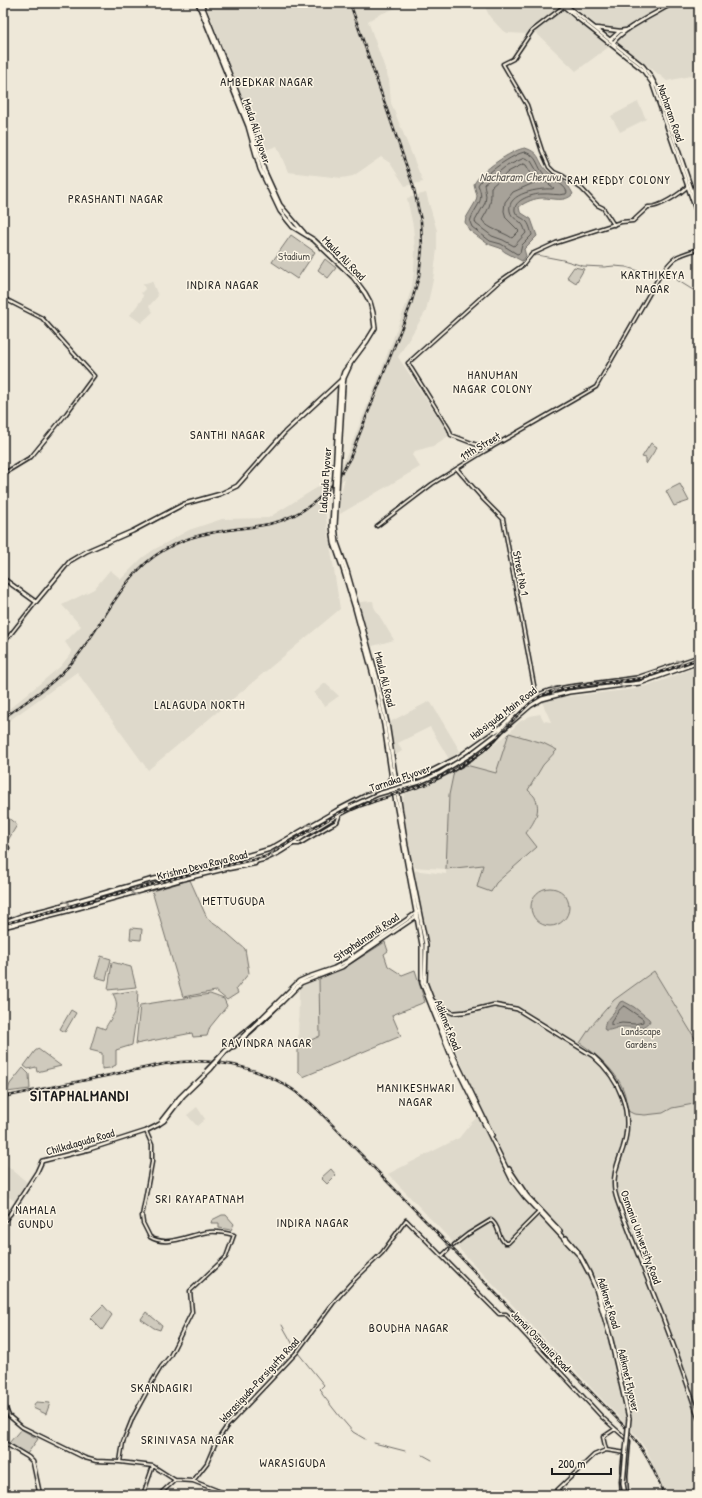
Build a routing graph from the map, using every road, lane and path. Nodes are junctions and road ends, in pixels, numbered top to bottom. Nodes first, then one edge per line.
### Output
1 (199, 3) edge
2 (560, 3) edge
3 (673, 3) edge
4 (563, 5) edge
5 (595, 28) junction
6 (628, 30) junction
7 (620, 31) junction
8 (609, 41) junction
9 (612, 44) junction
10 (688, 186) junction
11 (273, 195) joint
12 (699, 211) edge
13 (699, 219) edge
14 (614, 225) junction
15 (699, 249) edge
16 (3, 298) edge
17 (342, 383) junction
18 (491, 448) junction
19 (457, 469) junction
20 (3, 474) edge
21 (377, 526) dead end
22 (346, 574) joint
23 (3, 576) edge
24 (36, 602) junction
25 (361, 623) junction
26 (3, 644) edge
27 (699, 657) edge
28 (699, 662) edge
29 (642, 677) junction
30 (643, 681) junction
31 (568, 687) junction
32 (569, 692) junction
33 (536, 696) junction
34 (501, 729) junction
35 (392, 776) junction
36 (395, 784) junction
37 (385, 788) junction
38 (405, 789) junction
39 (396, 792) junction
40 (387, 794) junction
41 (398, 795) junction
42 (396, 799) junction
43 (350, 807) junction
44 (340, 809) junction
45 (341, 814) junction
46 (3, 845) edge
47 (3, 851) edge
48 (237, 860) junction
49 (257, 861) junction
50 (238, 866) junction
51 (221, 869) junction
52 (177, 874) junction
53 (178, 880) junction
54 (49, 910) junction
55 (418, 913) junction
56 (50, 915) junction
57 (3, 923) edge
58 (3, 927) edge
59 (429, 998) junction
60 (281, 1001) junction
61 (445, 1010) junction
62 (438, 1017) junction
63 (146, 1131) junction
64 (540, 1212) junction
65 (406, 1220) joint
66 (3, 1222) edge
67 (454, 1245) tunnel mouth
68 (448, 1250) tunnel mouth
69 (442, 1256) junction
70 (611, 1341) joint
71 (3, 1401) edge
72 (699, 1419) edge
73 (615, 1429) junction
74 (3, 1442) edge
75 (606, 1450) junction
76 (624, 1452) junction
77 (628, 1453) junction
78 (120, 1462) junction
79 (153, 1466) junction
80 (175, 1480) junction
81 (193, 1481) junction
82 (40, 1495) edge
83 (143, 1495) edge
84 (159, 1495) edge
85 (229, 1495) edge
86 (552, 1495) edge
87 (625, 1495) edge

1 - 11 main road, Maula Ali Flyover
2 - 4 main road, Nacharam Road
3 - 6 main road
4 - 5 main road, Nacharam Road
4 - 8 main road, Nacharam Road
4 - 14 street
5 - 7 main road
5 - 8 main road, Nacharam Road
6 - 7 main road
6 - 9 main road
7 - 8 main road
8 - 9 main road, Nacharam Road
9 - 10 main road, Nacharam Road
9 - 12 main road, Nacharam Road
10 - 13 main road, Nacharam Road
10 - 14 street
11 - 17 main road, Maula Ali Road
14 - 18 street
15 - 18 street, 11th Street
16 - 20 street
17 - 22 main road, Lalaguda Flyover, bridge
17 - 24 main road
18 - 19 street, 11th Street
19 - 21 street, 11th Street
19 - 33 street, Street No 1
22 - 25 main road, Maula Ali Road
23 - 24 main road
24 - 26 street
25 - 35 main road, Maula Ali Road
25 - 36 main road, Maula Ali Road
29 -> 27 main road, Habsiguda Main Road
28 - 30 main road, Habsiguda Main Road
29 - 30 main road
29 - 31 main road, Habsiguda Main Road
30 -> 32 main road, Habsiguda Main Road
31 - 32 main road
33 -> 31 main road, Habsiguda Main Road
32 - 34 main road, Habsiguda Main Road
33 - 34 main road, Habsiguda Main Road
34 - 36 main road, Habsiguda Main Road
34 - 38 main road, Krishna Deva Raya Road
34 - 43 main road, Tarnaka Flyover, bridge
35 - 36 main road, Maula Ali Road
35 - 37 main road
36 - 37 main road, Krishna Deva Raya Road
36 - 39 main road
37 - 44 main road, Krishna Deva Raya Road
38 - 39 main road, Krishna Deva Raya Road
38 - 41 main road
39 - 40 main road, Krishna Deva Raya Road
39 - 41 main road
39 - 42 main road
40 - 42 main road
40 - 45 main road, Krishna Deva Raya Road
41 - 55 main road
42 - 55 main road
43 - 44 main road, Tarnaka Flyover
43 - 45 main road, Tarnaka Flyover
48 -> 44 main road, Krishna Deva Raya Road
45 -> 49 main road, Krishna Deva Raya Road
46 - 47 street
48 - 50 main road
48 - 52 main road, Krishna Deva Raya Road
49 - 50 main road, Krishna Deva Raya Road
49 - 51 street
50 - 51 main road, Krishna Deva Raya Road
51 - 53 main road, Krishna Deva Raya Road
52 - 53 main road
54 -> 52 main road, Krishna Deva Raya Road
53 -> 56 main road, Krishna Deva Raya Road
54 - 56 main road
54 - 57 main road, Krishna Deva Raya Road
55 - 59 main road
55 - 60 main road, Sitaphalmandi Road
56 - 58 main road, Krishna Deva Raya Road
59 - 61 main road, Osmania University Road
59 - 62 main road, Adikmet Road
59 - 64 main road, Adikmet Road
60 - 60 street
60 - 63 main road, Sitaphalmandi Road, bridge
61 - 62 main road
61 - 72 main road, Osmania University Road
62 - 64 main road, Adikmet Road
63 - 66 main road, Chilkalaguda Road
63 - 78 street
64 - 67 street
64 - 70 main road, Adikmet Road
65 - 69 street, Jamai Osmania Road
65 - 81 street, Warasiguda-Parsigutta Road
68 - 69 street
69 - 73 street, Jamai Osmania Road
70 - 87 main road, Adikmet Flyover, bridge
71 - 78 street
73 - 75 street
73 - 77 street, Jamai Osmania Road
74 - 82 main road
75 - 76 street
75 - 86 street
76 - 77 street
76 - 87 street
77 - 87 street
78 - 79 street
79 - 80 street
79 - 83 street
80 - 81 street
80 - 84 street
81 - 85 street

